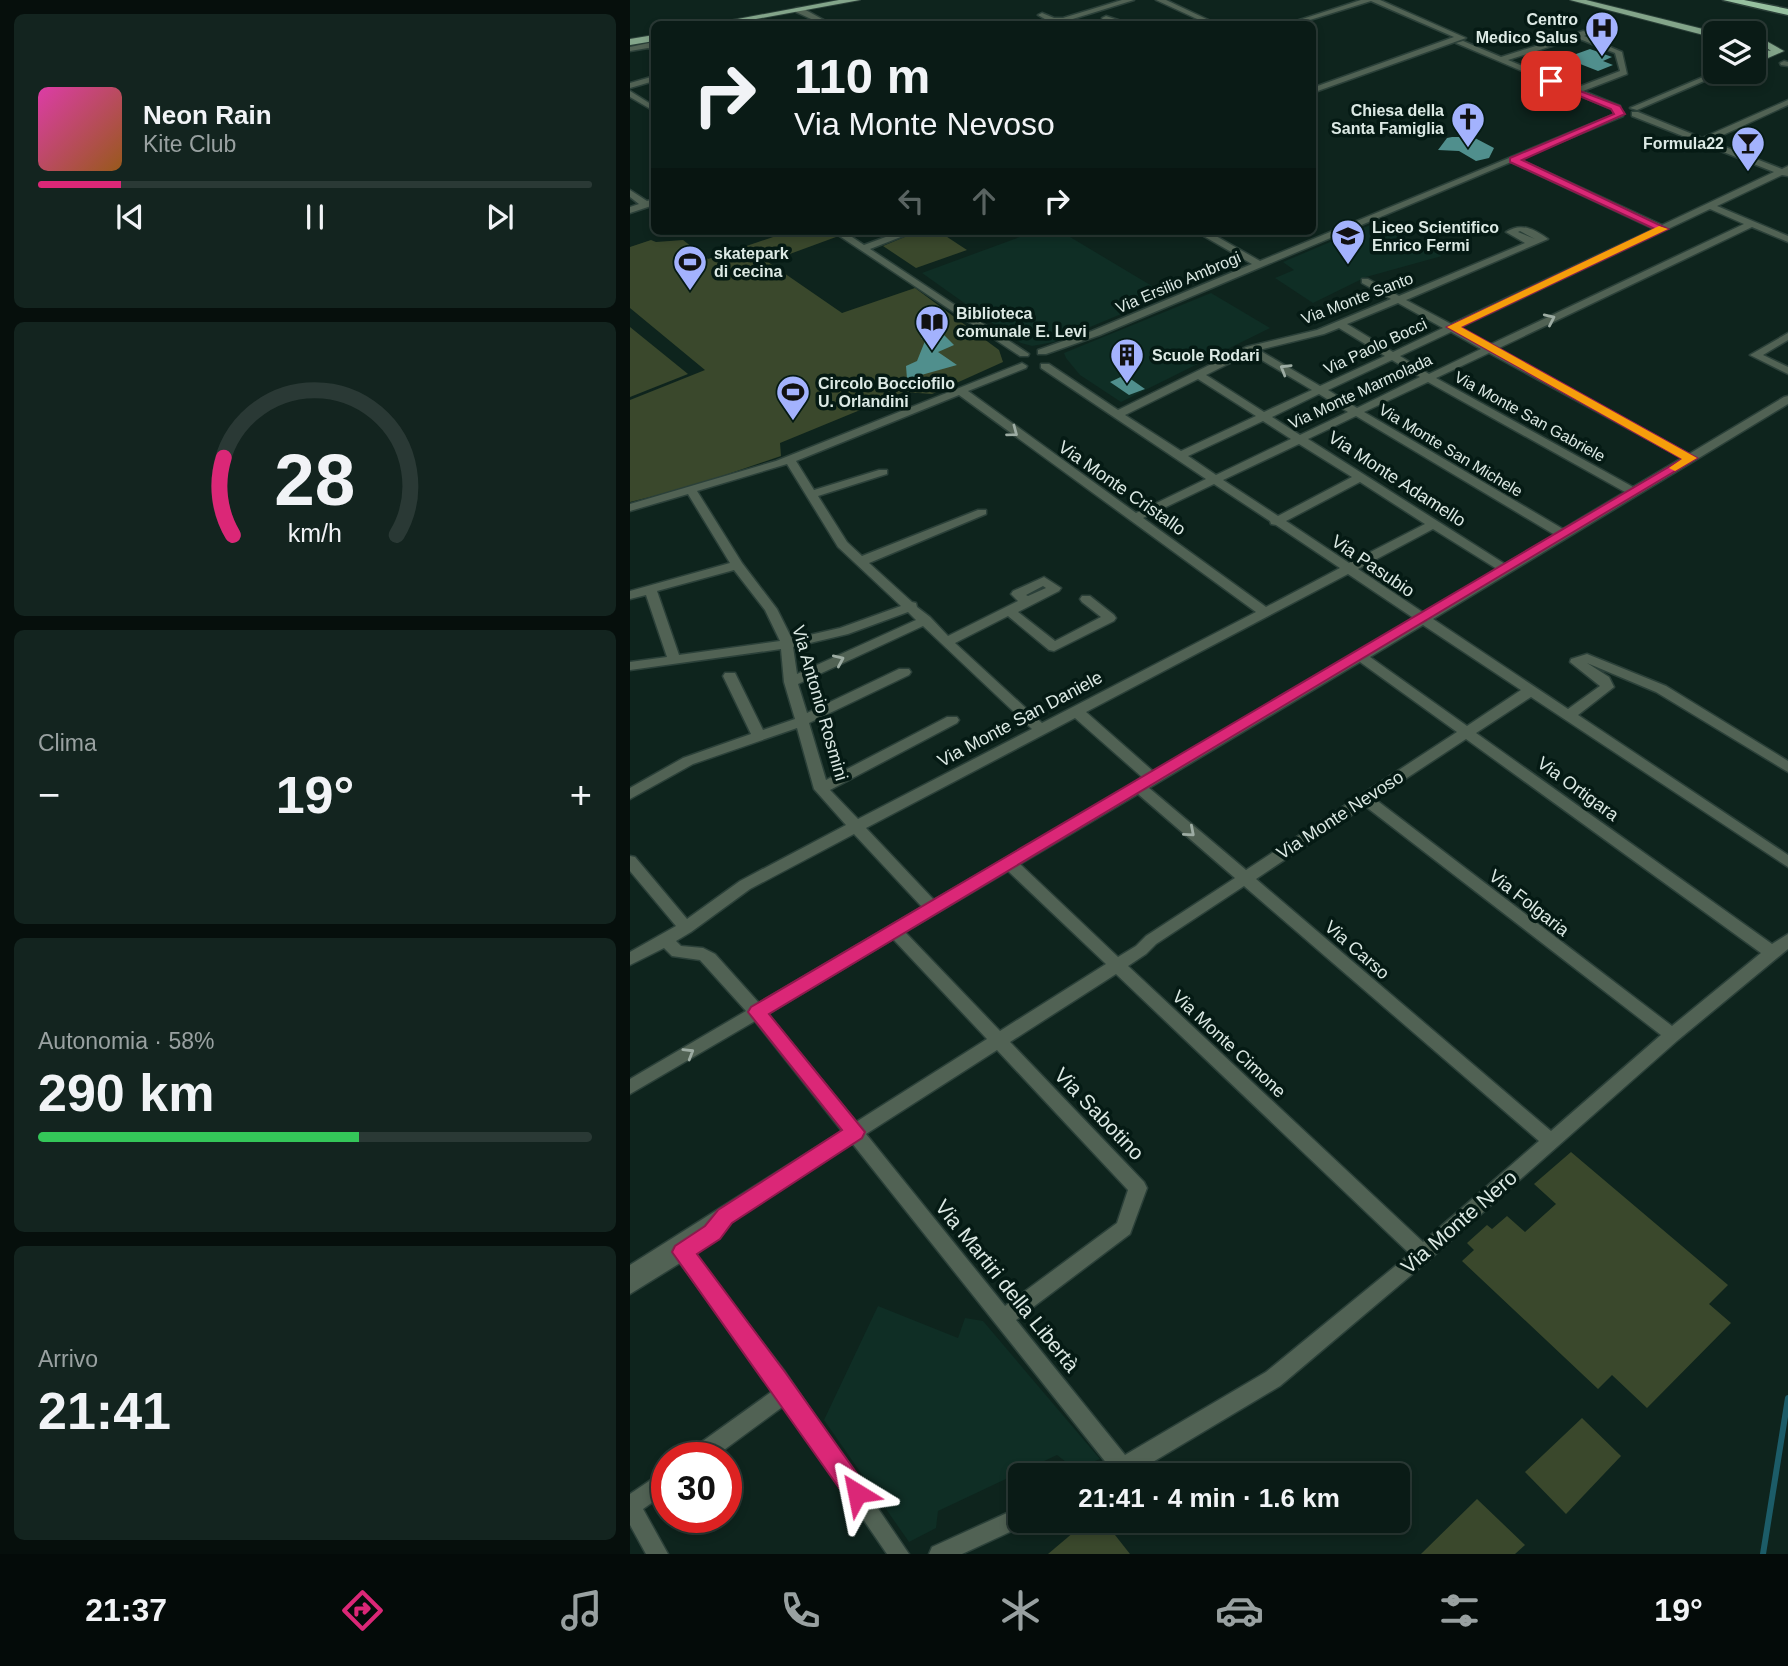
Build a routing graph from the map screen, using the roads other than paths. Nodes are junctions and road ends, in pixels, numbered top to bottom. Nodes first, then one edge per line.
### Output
1 (855, 0) edge
2 (1130, 0) edge
3 (1160, 0) edge
4 (1368, 0) edge
5 (1374, 0) edge
6 (1575, 0) edge
7 (1728, 0) edge
8 (1745, 0) edge
9 (1788, 10) edge
10 (794, 11) junction
11 (1042, 15) dead end
12 (1106, 18) dead end
13 (734, 21) edge
14 (809, 21) edge
15 (819, 21) edge
16 (1114, 21) edge
17 (1206, 21) edge
18 (1301, 21) edge
19 (1703, 32) edge
20 (651, 37) edge
21 (630, 41) edge
22 (1459, 41) junction
23 (651, 46) edge
24 (1766, 47) edge
25 (630, 49) edge
26 (1785, 58) edge
27 (1501, 60) junction
28 (651, 80) edge
29 (1703, 80) edge
30 (630, 86) edge
31 (1316, 90) edge
32 (1577, 91) junction
33 (630, 93) edge
34 (1788, 102) edge
35 (651, 107) edge
36 (1618, 111) junction
37 (1634, 111) junction
38 (1702, 141) junction
39 (1513, 160) junction
40 (1786, 172) edge
41 (630, 194) edge
42 (650, 203) edge
43 (1712, 207) junction
44 (630, 210) edge
45 (1751, 224) junction
46 (1663, 229) junction
47 (843, 235) edge
48 (900, 235) edge
49 (1207, 235) edge
50 (1785, 236) edge
51 (1533, 243) dead end
52 (863, 248) junction
53 (1260, 265) junction
54 (1365, 281) dead end
55 (1398, 299) junction
56 (1340, 324) junction
57 (1452, 327) junction
58 (1788, 336) edge
59 (1489, 348) junction
60 (1250, 349) junction
61 (1024, 354) junction
62 (1393, 355) junction
63 (1046, 358) junction
64 (1022, 366) junction
65 (1788, 371) edge
66 (1197, 374) junction
67 (1427, 377) junction
68 (1319, 389) junction
69 (959, 390) junction
70 (1788, 399) edge
71 (1355, 410) junction
72 (1116, 415) junction
73 (1263, 416) junction
74 (1298, 437) junction
75 (1178, 457) junction
76 (1691, 458) junction
77 (790, 460) junction
78 (883, 472) dead end
79 (1361, 477) junction
80 (1212, 480) junction
81 (692, 492) junction
82 (1633, 492) junction
83 (814, 495) junction
84 (630, 508) edge
85 (982, 512) dead end
86 (1136, 517) junction
87 (1275, 522) junction
88 (1434, 524) junction
89 (1564, 535) junction
90 (862, 561) junction
91 (737, 565) junction
92 (1506, 570) junction
93 (1349, 571) junction
94 (650, 589) junction
95 (630, 595) edge
96 (1086, 599) dead end
97 (1027, 602) dead end
98 (912, 606) junction
99 (1009, 611) junction
100 (1266, 613) junction
101 (926, 620) junction
102 (1422, 620) junction
103 (948, 641) junction
104 (787, 646) junction
105 (1360, 656) junction
106 (674, 659) junction
107 (630, 666) edge
108 (904, 672) dead end
109 (730, 676) dead end
110 (791, 682) junction
111 (1530, 691) junction
112 (1076, 711) junction
113 (1567, 716) junction
114 (952, 720) dead end
115 (802, 721) junction
116 (1041, 730) junction
117 (1467, 732) junction
118 (759, 736) junction
119 (1788, 767) edge
120 (1153, 779) junction
121 (1139, 787) junction
122 (821, 789) junction
123 (630, 794) edge
124 (1365, 799) junction
125 (858, 828) junction
126 (630, 860) edge
127 (1008, 862) junction
128 (1788, 862) edge
129 (1243, 878) junction
130 (932, 908) junction
131 (686, 928) junction
132 (894, 930) junction
133 (665, 939) junction
134 (1788, 940) edge
135 (1773, 953) junction
136 (630, 959) edge
137 (1114, 963) junction
138 (757, 1012) junction
139 (1672, 1035) junction
140 (998, 1041) junction
141 (630, 1087) edge
142 (855, 1132) junction
143 (1551, 1141) junction
144 (679, 1248) junction
145 (1423, 1254) junction
146 (630, 1275) edge
147 (630, 1285) edge
148 (1003, 1318) junction
149 (787, 1392) junction
150 (718, 1442) edge
151 (1110, 1463) edge
152 (1132, 1463) edge
153 (651, 1490) edge
154 (630, 1505) edge
155 (1008, 1522) edge
156 (658, 1554) edge
157 (899, 1554) edge
158 (939, 1554) edge

1 - 10 main road
2 - 11 street
3 - 17 street
4 - 18 street
5 - 22 street
6 - 19 main road
7 - 9 highway
8 - 9 highway
10 - 13 main road
10 - 14 street
10 - 15 street
12 - 16 street
20 - 21 main road
22 - 27 street
22 - 31 street
23 - 25 street
24 - 26 main road
27 - 32 street
27 - 32 street
28 - 30 street
29 - 37 street, Via Ersilio Ambrogi
32 - 36 street
33 - 35 street
34 - 38 street
36 - 37 street, Via Ersilio Ambrogi
36 - 39 street, Via Ersilio Ambrogi
37 - 38 street
38 - 40 street
39 - 46 street
39 - 53 street, Via Ersilio Ambrogi
40 - 43 street, Via Paolo Bocci
41 - 42 street
42 - 44 street
43 - 45 street
43 - 46 street, Via Paolo Bocci
45 - 50 street
59 -> 45 street, Via Monte Marmolada
46 - 57 street, Via Paolo Bocci
47 - 52 street
48 - 52 street
49 - 53 street
51 - 55 street, Via Monte Santo
52 - 61 street
53 - 63 street, Via Ersilio Ambrogi
54 - 55 street
55 - 56 street, Via Monte Santo
55 - 57 street
56 - 60 street, Via Monte Santo
56 - 62 street, Via Monte San Gabriele
57 - 59 street
57 - 62 street, Via Paolo Bocci
58 - 65 street
59 - 67 street, Via Monte Marmolada
59 - 76 street
60 - 66 street, Via Monte Santo
68 -> 60 street, Via Monte San Michele
61 - 63 street
61 - 64 street
62 - 67 street, Via Monte San Gabriele
62 - 68 street, Via Paolo Bocci
63 - 64 street
63 - 72 street, Via Pasubio
64 - 69 street
66 - 72 street, Via Monte Santo
66 - 73 street, Via Monte Adamello
67 - 71 street, Via Monte Marmolada
67 - 82 street, Via Monte San Gabriele
68 - 71 street, Via Monte San Michele
68 - 73 street, Via Paolo Bocci
69 - 77 street
69 -> 86 street, Via Monte Cristallo
70 - 76 street
71 - 74 street, Via Monte Marmolada
71 - 89 street, Via Monte San Michele
72 - 75 street, Via Pasubio
73 - 74 street, Via Monte Adamello
73 - 75 street, Via Paolo Bocci
74 - 79 street, Via Monte Adamello
74 - 80 street, Via Monte Marmolada
75 - 80 street, Via Pasubio
76 - 82 street
77 - 81 street
77 - 83 street
78 - 83 street
79 - 87 street
79 - 88 street, Via Monte Adamello
80 - 86 street, Via Monte Marmolada
80 - 87 street, Via Pasubio
81 - 84 street
81 - 91 street, Via Antonio Rosmini
82 - 89 street
83 - 90 street
85 - 90 street
86 - 100 street, Via Monte Cristallo
87 - 93 street, Via Pasubio
88 - 92 street, Via Monte Adamello
88 - 93 street, Via Monte San Daniele
89 - 92 street
90 - 98 street
91 - 94 street
91 - 104 street, Via Antonio Rosmini
92 - 102 street
93 - 100 street, Via Monte San Daniele
93 - 102 street, Via Pasubio
94 - 95 street
94 - 106 street
96 - 99 street
97 - 99 street
98 - 101 street
98 - 104 street
99 - 103 street
100 - 112 street, Via Monte San Daniele
101 - 103 street
110 -> 101 street
102 - 105 street
102 - 111 street, Via Pasubio
103 - 116 street
104 - 106 street
104 - 110 street, Via Antonio Rosmini
105 - 117 street, Via Ortigara
105 - 120 street
106 - 107 street
108 - 115 street
109 - 118 street
110 - 115 street, Via Antonio Rosmini
111 - 113 street, Via Pasubio
111 - 117 street, Via Monte Nevoso
112 - 116 street, Via Monte San Daniele
112 - 120 street
113 - 119 street
113 - 128 street, Via Pasubio
114 - 122 street
115 - 118 street
115 - 122 street, Via Antonio Rosmini
116 - 125 street, Via Monte San Daniele
117 - 124 street, Via Monte Nevoso
117 - 135 street, Via Ortigara
118 - 123 street
120 - 121 street
121 - 127 street
121 -> 129 street, Via Carso
122 - 125 street, Via Antonio Rosmini
124 - 129 street, Via Monte Nevoso
124 - 139 street, Via Folgaria
125 - 130 street, Via Antonio Rosmini
125 - 131 street, Via Monte San Daniele
126 - 131 street
127 - 130 street
127 - 137 street, Via Monte Cimone
129 - 137 street, Via Monte Nevoso
129 - 143 street, Via Carso
130 - 132 street
131 - 133 street, Via Monte San Daniele
132 - 138 street
132 - 140 street, Via Sabotino
133 - 136 street, Via Monte San Daniele
133 - 138 street, Via Martiri della Libertà
134 - 135 street, Via Monte Nero
135 - 139 street, Via Monte Nero
137 - 140 street, Via Monte Nevoso
137 - 145 street, Via Monte Cimone
141 -> 138 street
138 - 142 street, Via Martiri della Libertà
139 - 143 street, Via Monte Nero
140 - 142 street, Via Monte Nevoso
140 - 148 street, Via Sabotino
142 - 144 street, Via Monte Nevoso
142 - 148 street, Via Martiri della Libertà
143 - 145 street, Via Monte Nero
144 - 146 street, Via Monte Nevoso
144 - 147 street, Via Monte Nevoso
144 - 149 street
145 - 152 street, Via Monte Nero
148 - 151 street, Via Martiri della Libertà
149 - 150 street
149 - 157 street
153 - 154 street
154 - 156 street
155 - 158 street

